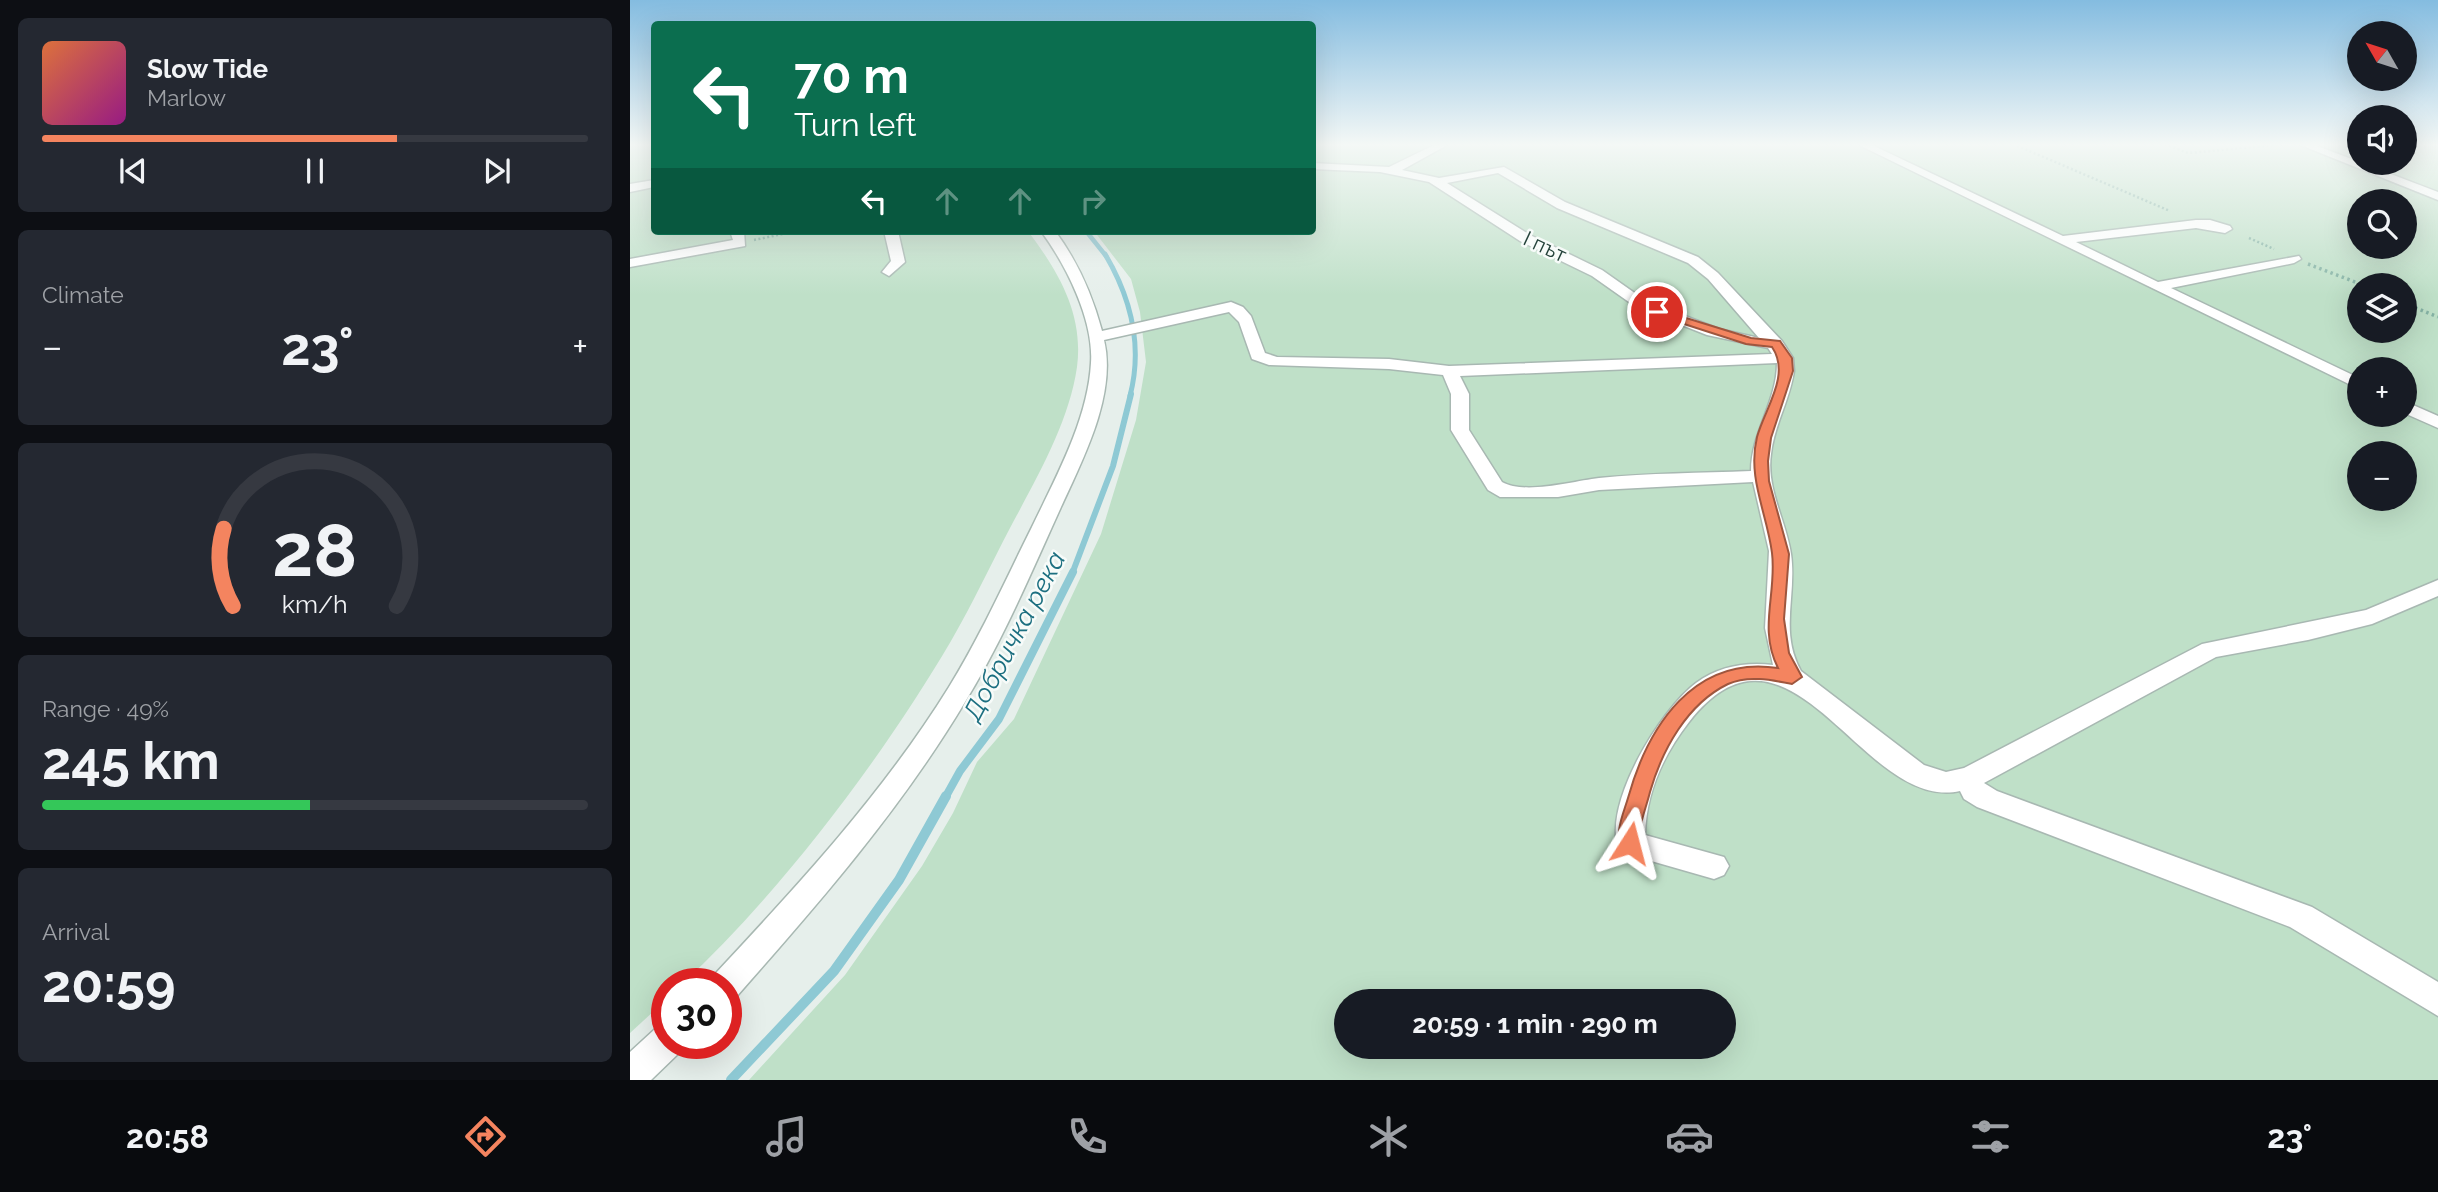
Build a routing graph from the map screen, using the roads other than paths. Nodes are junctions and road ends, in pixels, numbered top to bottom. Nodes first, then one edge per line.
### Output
1 (1459, 194) edge
2 (1543, 194) edge
3 (1967, 194) edge
4 (2225, 229) dead end
5 (892, 235) edge
6 (1051, 235) edge
7 (738, 237) edge
8 (2062, 240) junction
9 (2294, 259) dead end
10 (630, 263) edge
11 (889, 272) dead end
12 (2158, 286) junction
13 (1095, 337) junction
14 (1780, 351) junction
15 (1449, 371) junction
16 (2347, 378) edge
17 (2417, 412) edge
18 (2438, 422) edge
19 (1762, 476) junction
20 (2438, 587) edge
21 (1792, 677) junction
22 (1969, 778) junction
23 (1714, 866) dead end
24 (741, 968) edge
25 (2438, 1000) edge
26 (651, 1056) edge
27 (630, 1076) edge

1 - 14 street, І път
2 - 14 street
3 - 8 street
4 - 8 street
5 - 11 street
6 - 13 street
7 - 10 street
8 - 12 street
9 - 12 street
12 - 16 street
13 - 15 street
13 - 24 street
14 - 15 street
14 - 19 street
15 - 19 street
17 - 18 street
19 - 21 street
20 - 22 street
21 - 22 street
21 - 23 street
22 - 25 street
26 - 27 street

